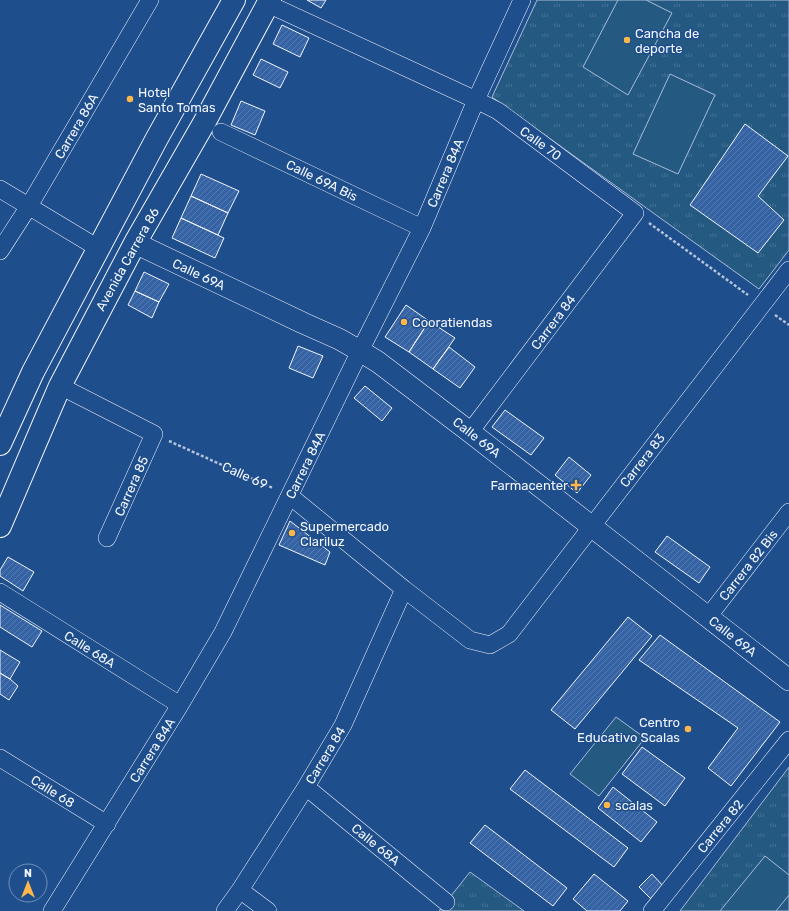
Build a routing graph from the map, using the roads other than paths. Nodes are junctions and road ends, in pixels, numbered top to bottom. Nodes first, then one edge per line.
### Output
1 (150, 0) edge
2 (234, 0) edge
3 (522, 0) edge
4 (269, 2) edge
5 (476, 100) junction
6 (221, 132) dead end
7 (0, 189) edge
8 (29, 206) junction
9 (636, 213) joint
10 (422, 228) junction
11 (135, 243) junction
12 (98, 248) junction
13 (0, 251) edge
14 (789, 270) edge
15 (360, 350) junction
16 (60, 386) junction
17 (470, 432) junction
18 (0, 444) edge
19 (290, 496) junction
20 (789, 512) edge
21 (0, 526) edge
22 (592, 527) junction
23 (107, 538) dead end
24 (404, 589) junction
25 (0, 592) edge
26 (708, 617) junction
27 (789, 680) edge
28 (180, 705) junction
29 (789, 740) edge
30 (0, 758) edge
31 (306, 787) junction
32 (106, 824) junction
33 (240, 890) junction
34 (446, 902) dead end
35 (52, 911) edge
36 (225, 911) edge
37 (268, 911) edge
38 (652, 911) edge

1 - 8 street, Carrera 86A
2 - 12 main road
3 - 5 street, Carrera 84A
4 - 5 street, Calle 70
4 - 11 main road, Avenida Carrera 86
5 - 9 street, Calle 70
5 - 10 street, Carrera 84A
6 - 10 street, Calle 69A Bis
7 - 8 street
8 - 12 street
8 - 13 street, Carrera 86A
9 - 17 street, Carrera 84
10 - 15 street, Carrera 84A
11 - 15 street, Calle 69A
11 - 16 main road, Avenida Carrera 86
12 - 18 main road
14 - 22 street, Carrera 83
15 - 17 street, Calle 69A
15 - 19 street, Carrera 84A
16 - 21 main road, Avenida Carrera 86
16 - 23 street, Carrera 85
17 - 22 street, Calle 69A
19 - 24 street
19 - 28 street, Carrera 84A
20 - 26 street, Carrera 82 Bis
22 - 24 street, Carrera 83
22 - 26 street, Calle 69A
24 - 31 street, Carrera 84
25 - 28 street, Calle 68A
26 - 27 street, Calle 69A
28 - 32 street, Carrera 84A
29 - 38 street, Carrera 82
30 - 32 street, Calle 68
31 - 33 street, Carrera 84
31 - 34 street, Calle 68A
32 - 35 street, Carrera 84A
33 - 36 street, Carrera 84
33 - 37 street

